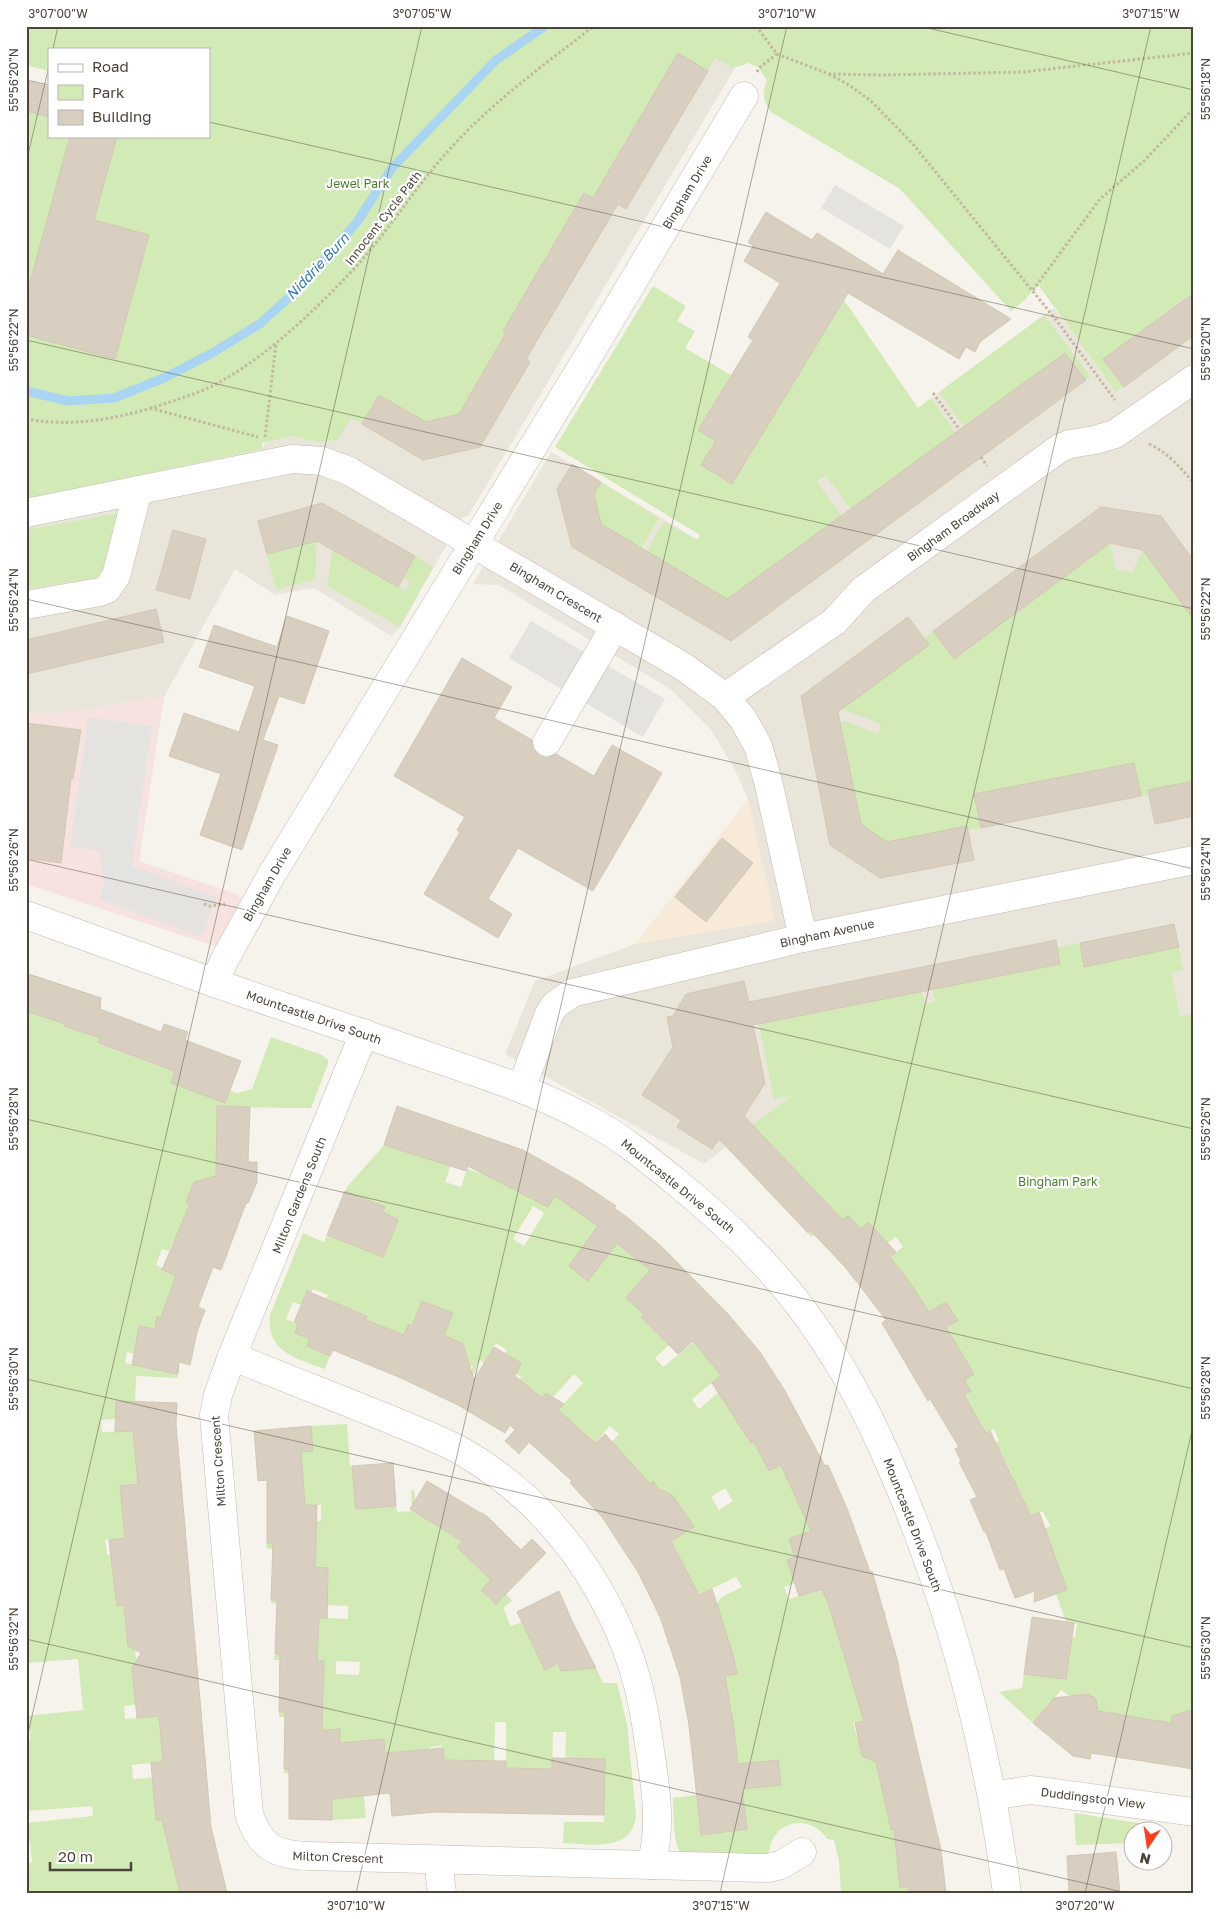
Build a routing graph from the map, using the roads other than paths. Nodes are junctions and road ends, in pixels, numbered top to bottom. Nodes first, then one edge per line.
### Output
1 (744, 96) dead end
2 (1194, 379) edge
3 (138, 490) junction
4 (26, 513) edge
5 (474, 544) junction
6 (26, 605) edge
7 (615, 626) junction
8 (725, 697) junction
9 (547, 742) dead end
10 (1194, 860) edge
11 (26, 915) edge
12 (803, 938) junction
13 (214, 983) junction
14 (364, 1033) junction
15 (521, 1089) junction
16 (232, 1356) junction
17 (992, 1796) junction
18 (1194, 1812) edge
19 (802, 1852) dead end
20 (438, 1860) junction
21 (651, 1865) junction
22 (442, 1893) edge
23 (1007, 1893) edge

1 - 5 street, Bingham Drive
2 - 8 street, Bingham Broadway
3 - 4 street, Bingham Crescent
3 - 5 street, Bingham Crescent
3 - 6 street
5 - 7 street, Bingham Crescent
5 - 13 street, Bingham Drive
7 - 8 street, Bingham Crescent
7 - 9 street
8 - 12 street, Bingham Crescent
10 - 12 street, Bingham Avenue
11 - 13 street, Mountcastle Drive South
12 - 15 street, Bingham Avenue
13 - 14 street, Mountcastle Drive South
14 - 15 street, Mountcastle Drive South
14 - 16 street, Milton Gardens South
15 - 17 street, Mountcastle Drive South
16 - 20 street, Milton Crescent
16 - 21 street
17 - 18 street, Duddingston View
17 - 23 street, Mountcastle Drive South
19 - 21 street, Milton Crescent
20 - 21 street, Milton Crescent
20 - 22 street

